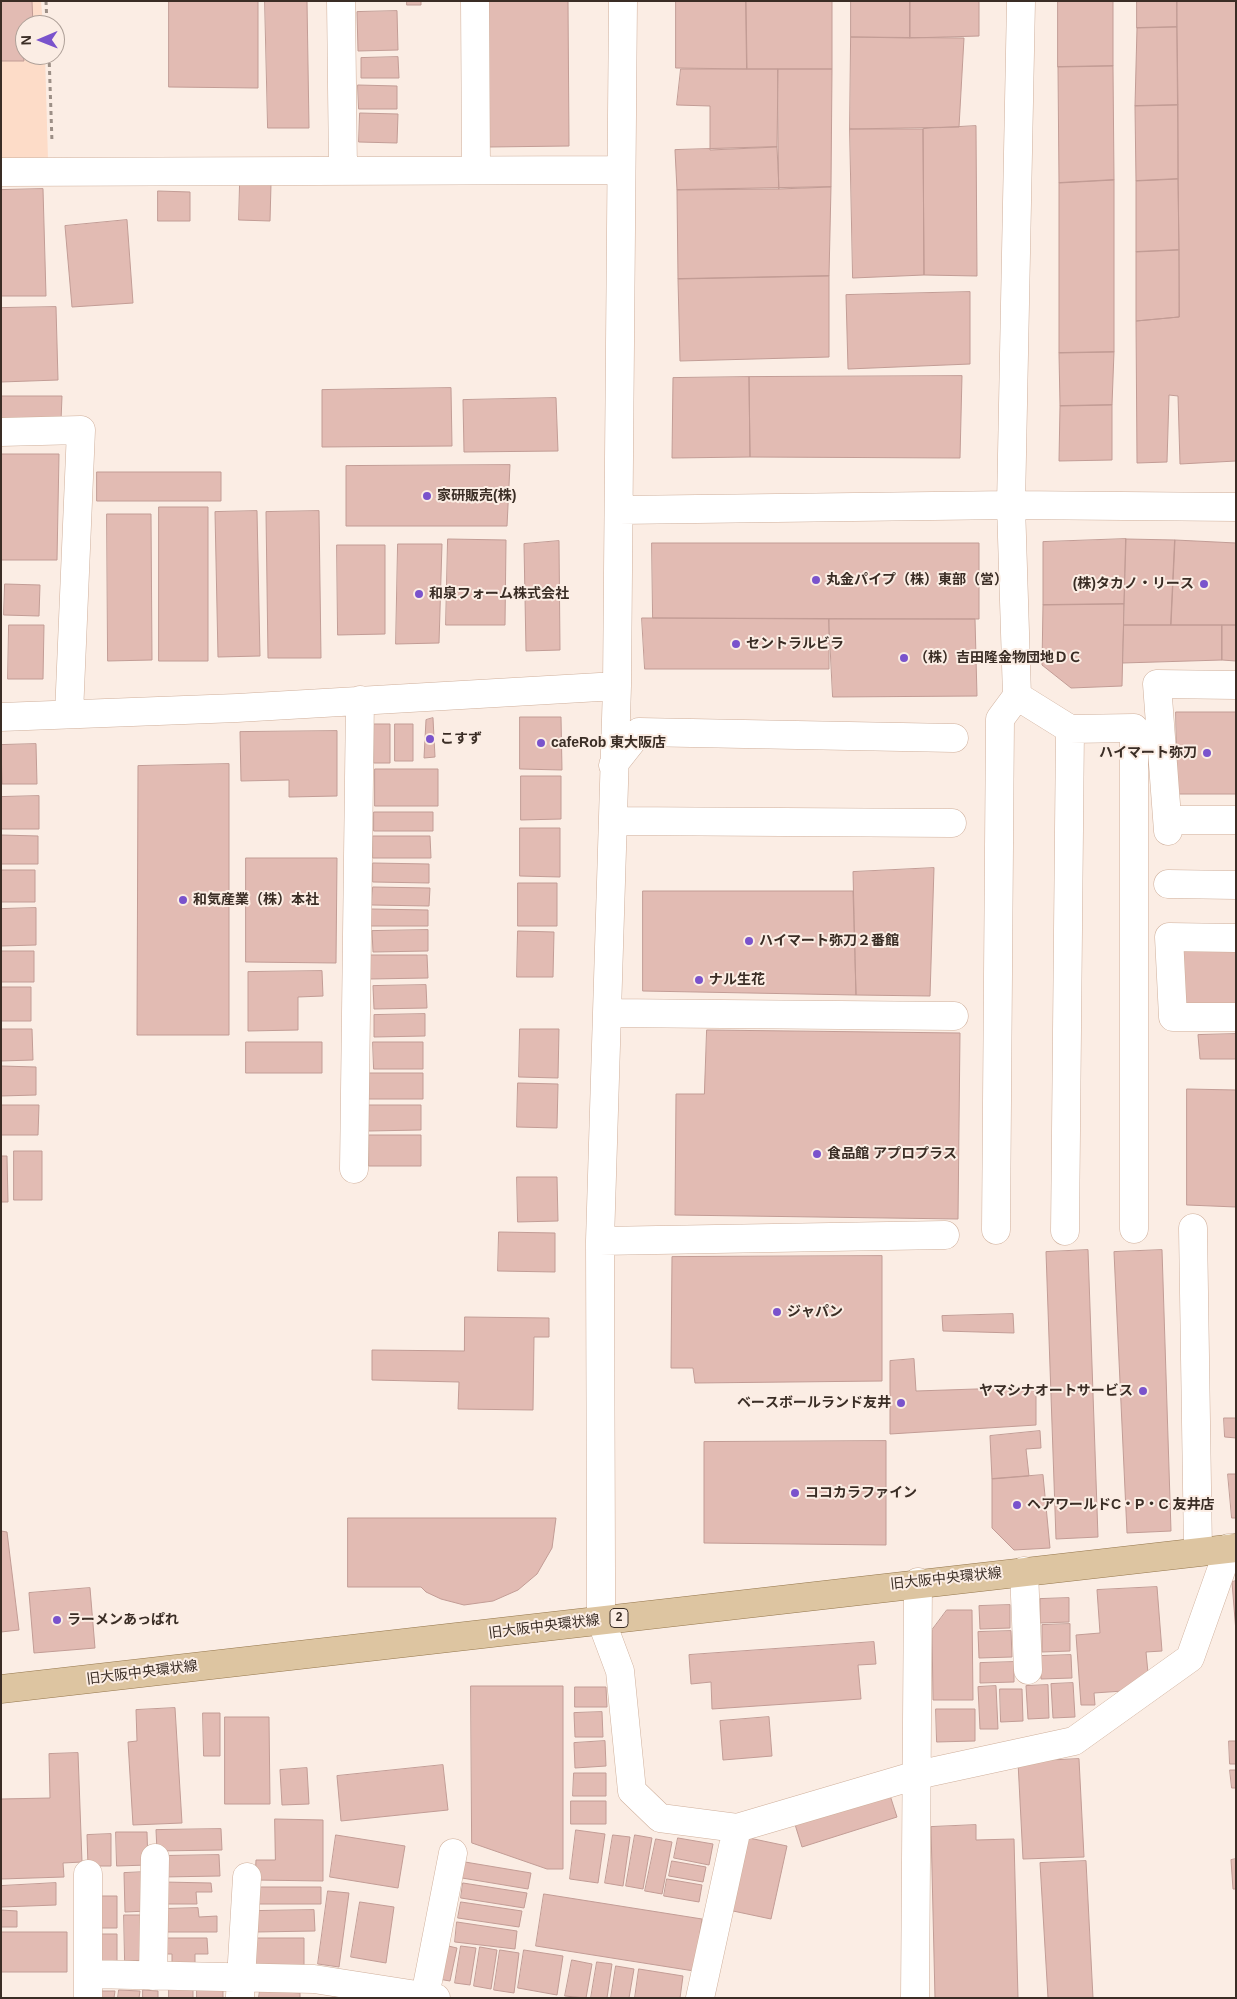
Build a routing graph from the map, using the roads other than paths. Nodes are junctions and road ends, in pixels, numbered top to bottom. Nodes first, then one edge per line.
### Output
1 (342, 1) edge
2 (475, 1) edge
3 (623, 1) edge
4 (1020, 1) edge
5 (476, 170) junction
6 (621, 170) junction
7 (343, 171) junction
8 (1, 172) edge
9 (1, 432) edge
10 (1011, 505) junction
11 (1236, 508) edge
12 (618, 510) junction
13 (1236, 685) edge
14 (616, 686) junction
15 (1017, 696) junction
16 (360, 700) junction
17 (69, 714) junction
18 (1, 717) edge
19 (1070, 729) junction
20 (954, 738) dead end
21 (613, 765) junction
22 (1236, 820) edge
23 (614, 821) junction
24 (952, 823) dead end
25 (1168, 884) dead end
26 (1236, 885) edge
27 (1236, 938) edge
28 (608, 1013) junction
29 (954, 1016) dead end
30 (1236, 1017) edge
31 (354, 1169) dead end
32 (1193, 1228) dead end
33 (1134, 1229) dead end
34 (996, 1230) dead end
35 (1065, 1231) dead end
36 (945, 1235) dead end
37 (600, 1241) junction
38 (1233, 1548) edge
39 (1198, 1552) junction
40 (1024, 1571) junction
41 (918, 1582) junction
42 (601, 1620) junction
43 (1028, 1670) dead end
44 (1, 1689) edge
45 (917, 1775) junction
46 (737, 1828) junction
47 (453, 1853) dead end
48 (155, 1858) dead end
49 (88, 1874) dead end
50 (247, 1877) dead end
51 (153, 1976) junction
52 (88, 1986) edge
53 (241, 1989) edge
54 (430, 1997) edge
55 (700, 1998) edge
56 (915, 1998) edge

1 - 7 street
2 - 5 street
3 - 6 street
4 - 10 street
5 - 6 street
5 - 7 street
6 - 12 street
7 - 8 street
9 - 17 street
10 - 11 street
10 - 12 street
10 - 15 street
12 - 14 street
13 - 22 street
14 - 16 street
14 - 21 street
15 - 19 street
15 - 34 street
16 - 17 street
16 - 31 street
17 - 18 street
19 - 33 street
19 - 35 street
20 - 21 street
21 - 23 street
23 - 24 street
23 - 28 street
25 - 26 street
27 - 30 street
28 - 29 street
28 - 37 street
32 - 39 street
36 - 37 street
37 - 42 street
38 - 39 main road, 旧大阪中央環状線 / 2
38 - 45 street
39 - 40 main road, 旧大阪中央環状線 / 2
40 - 41 main road, 旧大阪中央環状線 / 2
40 - 43 street
41 - 42 main road, 旧大阪中央環状線 / 2
41 - 45 street
42 - 44 main road, 旧大阪中央環状線 / 2
42 - 46 street
45 - 46 street
45 - 56 street
46 - 55 street
47 - 54 street
48 - 51 street
49 - 52 street
50 - 53 street
51 - 52 street
51 - 53 street
53 - 54 street

